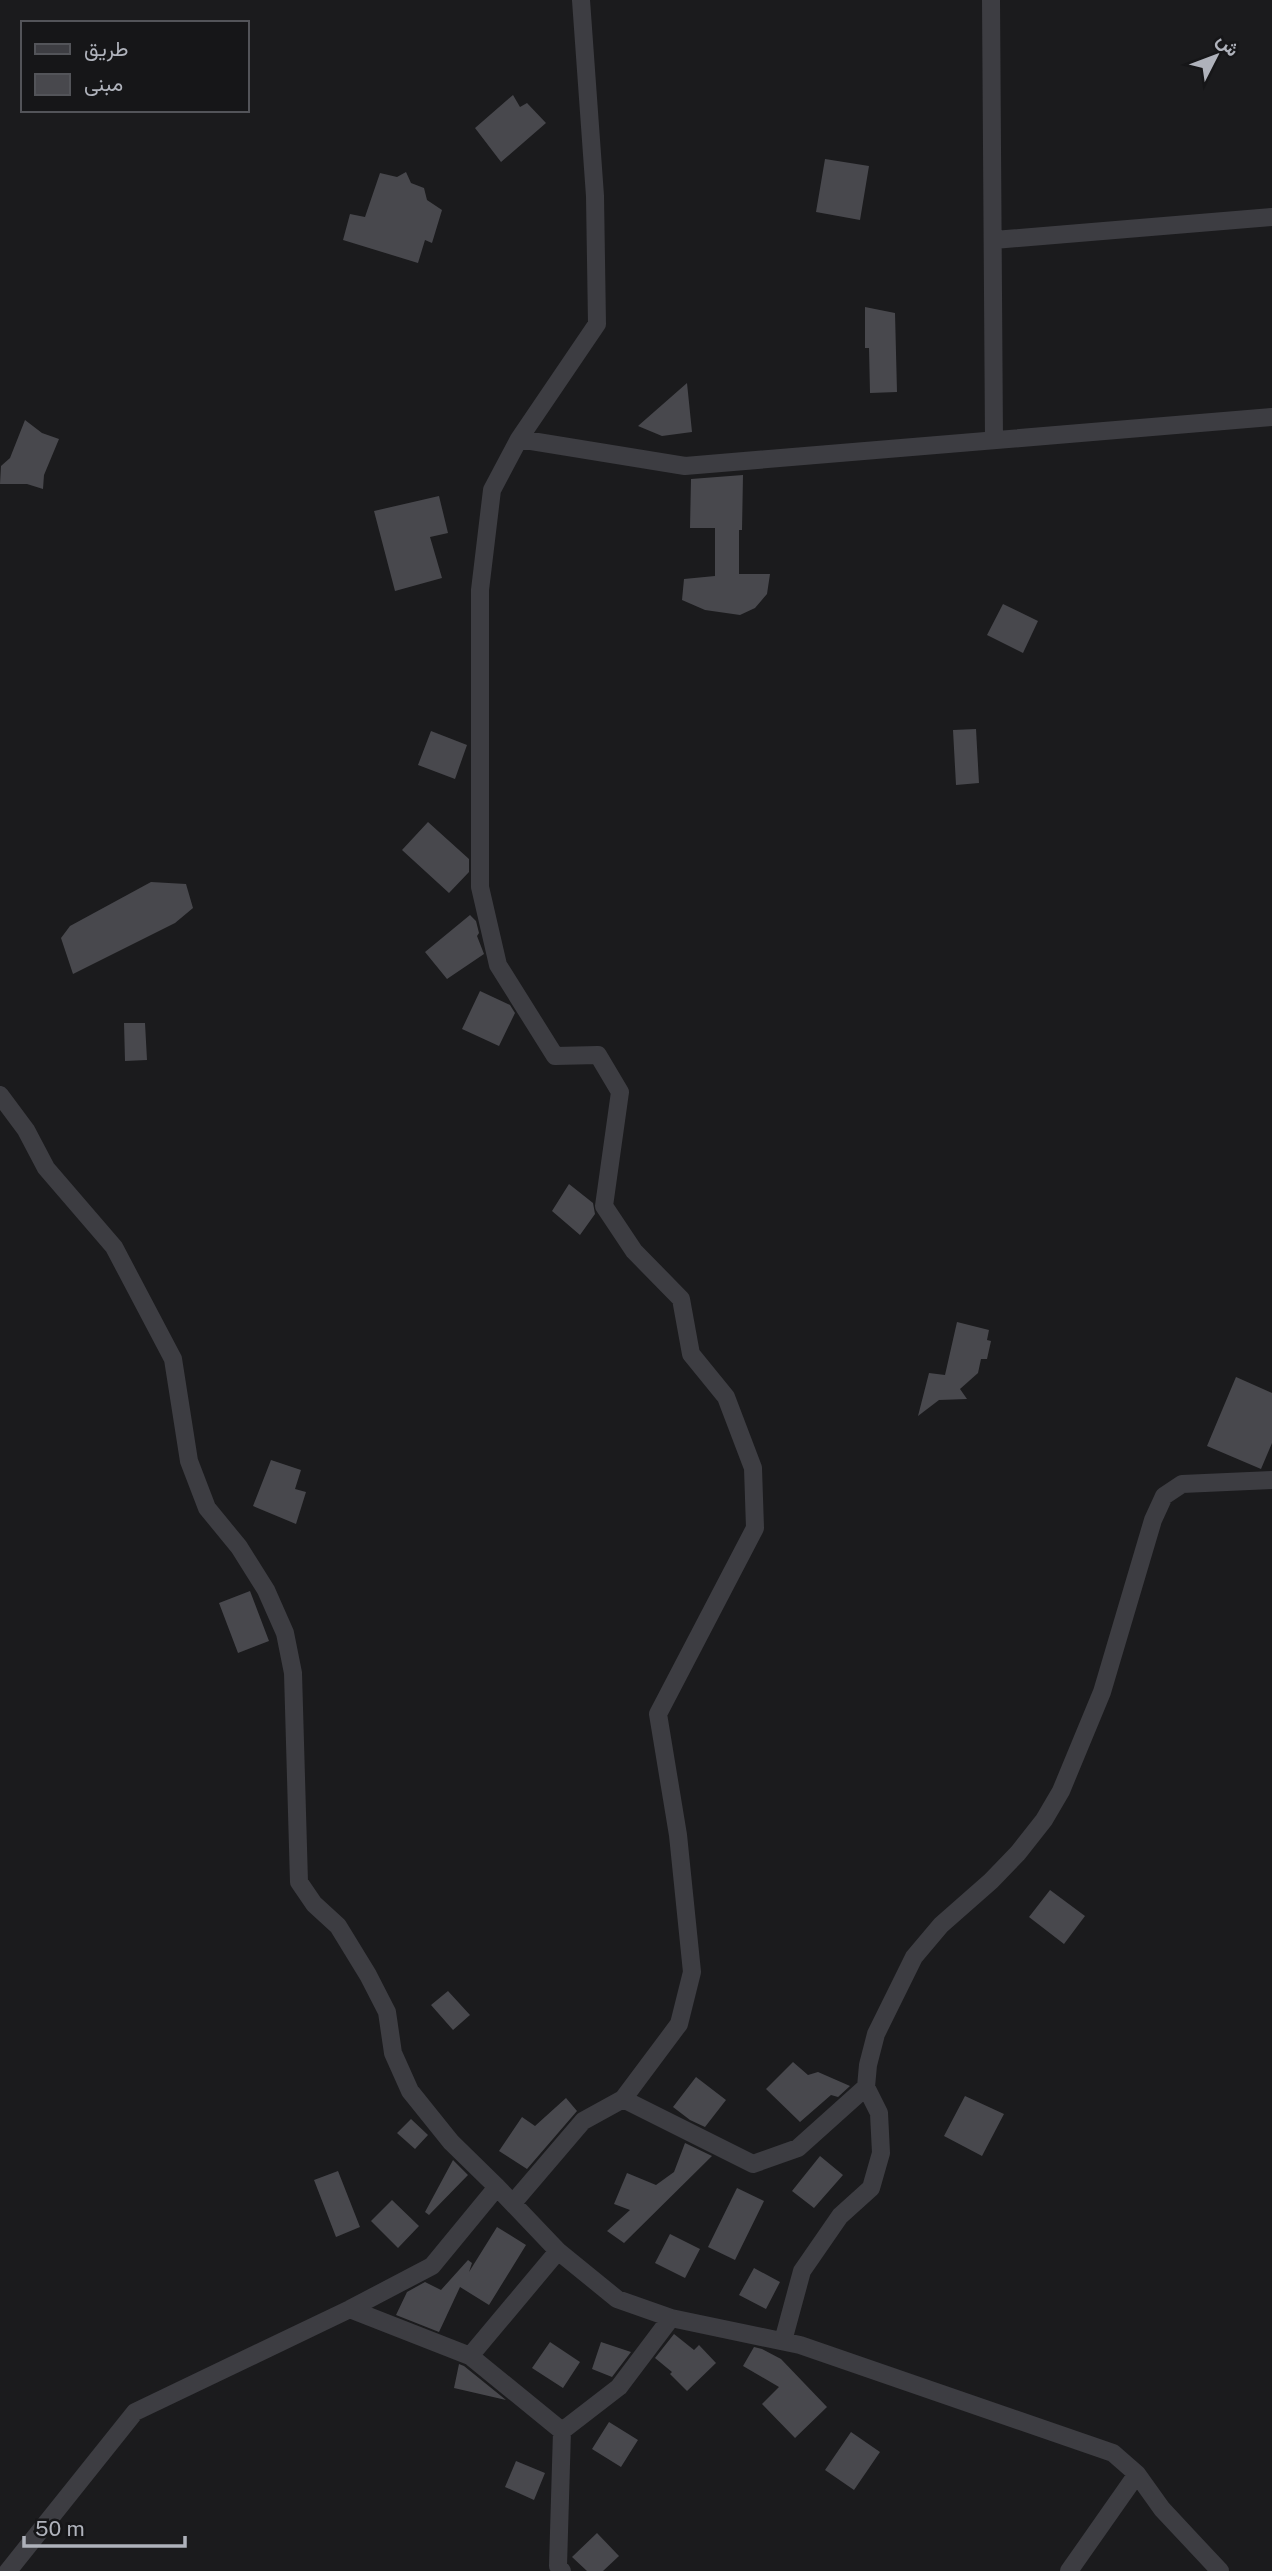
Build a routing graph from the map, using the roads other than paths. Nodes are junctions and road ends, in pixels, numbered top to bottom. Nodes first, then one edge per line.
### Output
1 (581, 0) edge
2 (991, 0) edge
3 (1272, 217) edge
4 (994, 240) junction
5 (1272, 417) edge
6 (519, 439) junction
7 (994, 440) junction
8 (0, 1095) edge
9 (1272, 1480) edge
10 (866, 2087) junction
11 (623, 2099) junction
12 (497, 2187) junction
13 (513, 2203) junction
14 (558, 2251) junction
15 (350, 2309) junction
16 (671, 2318) junction
17 (783, 2341) junction
18 (470, 2356) junction
19 (562, 2431) junction
20 (1137, 2474) junction
21 (8, 2571) edge
22 (562, 2571) edge
23 (1069, 2571) edge
24 (1220, 2571) edge

1 - 6 street
2 - 4 street
3 - 4 street
4 - 7 street
5 - 7 street
6 - 7 street
6 - 11 street
8 - 12 street
9 - 10 street
10 - 11 street
10 - 17 street
11 - 13 street
12 - 13 street
12 - 15 street
13 - 14 street
14 - 16 street
14 - 18 street
15 - 18 street
15 - 21 street
16 - 17 street
16 - 19 street
17 - 20 street
18 - 19 street
19 - 22 street
20 - 23 street
20 - 24 street

